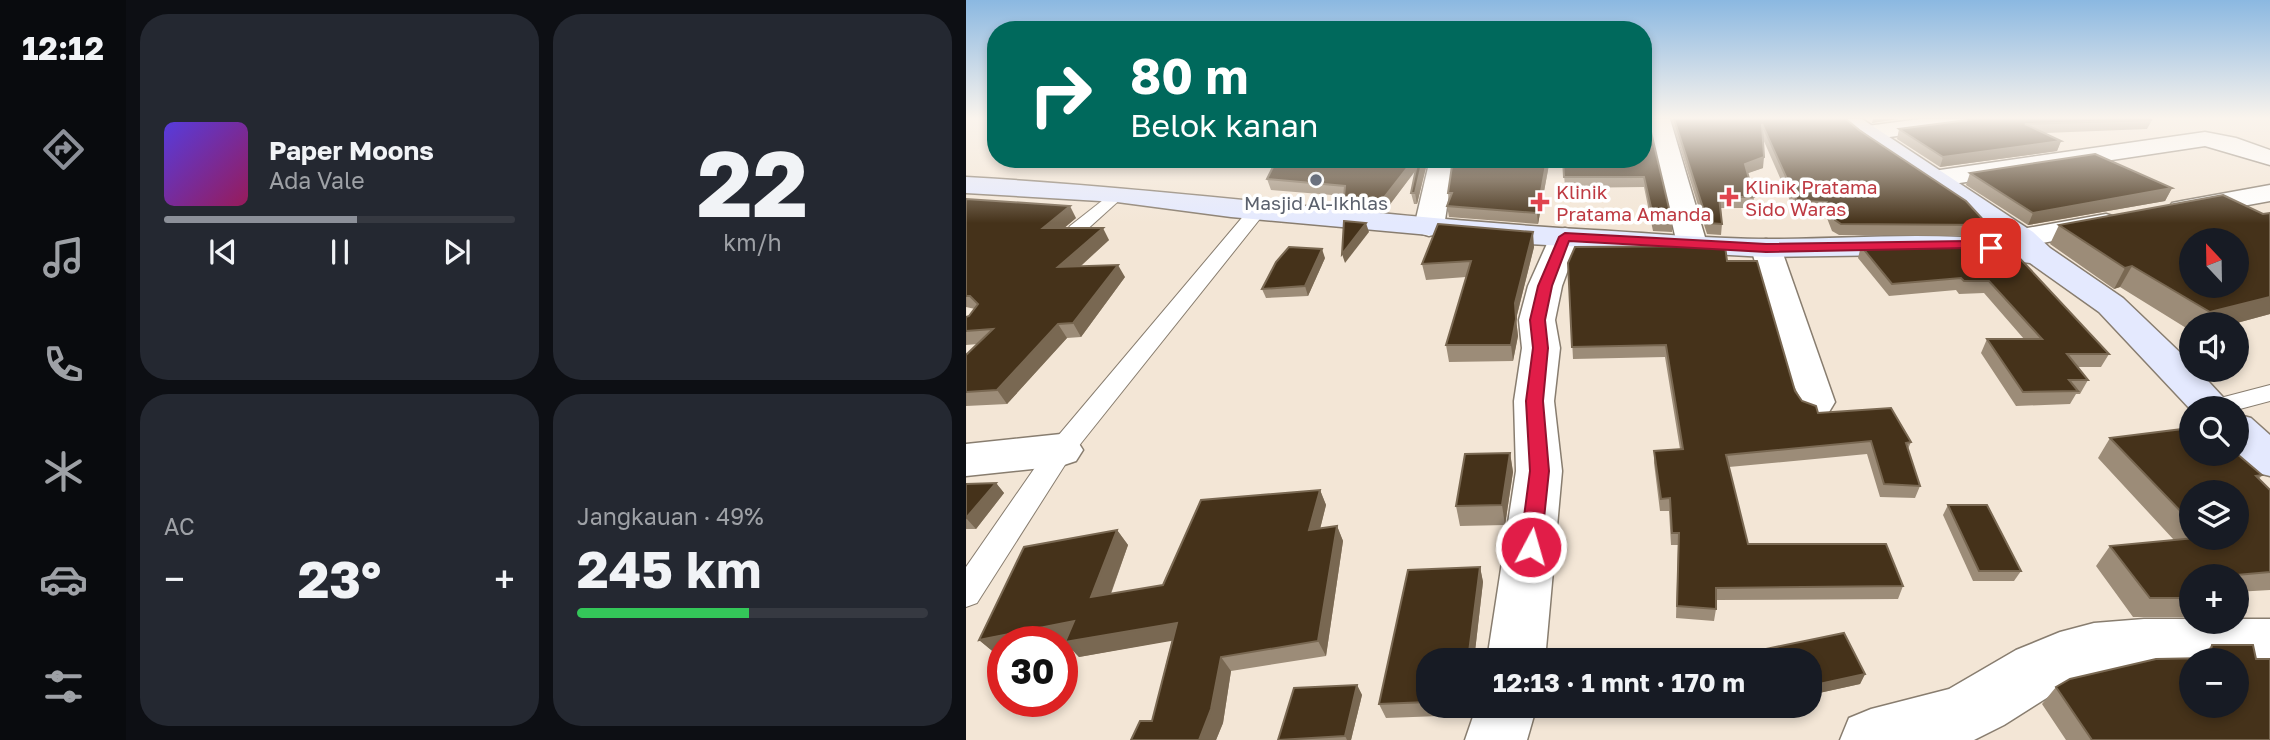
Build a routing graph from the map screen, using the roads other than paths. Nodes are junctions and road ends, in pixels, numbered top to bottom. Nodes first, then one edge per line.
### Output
1 (1668, 154) edge
2 (1896, 154) edge
3 (2106, 154) edge
4 (1439, 168) edge
5 (1933, 179) junction
6 (966, 185) edge
7 (2270, 193) edge
8 (1117, 194) junction
9 (1257, 211) junction
10 (1429, 227) junction
11 (1076, 230) edge
12 (1565, 237) junction
13 (2021, 240) junction
14 (1692, 244) junction
15 (1967, 245) junction
16 (1766, 248) junction
17 (2270, 393) edge
18 (2201, 396) edge
19 (2249, 399) edge
20 (1815, 402) edge
21 (2249, 441) edge
22 (1060, 450) junction
23 (966, 460) edge
24 (2270, 460) edge
25 (966, 593) edge
26 (2270, 646) edge
27 (1517, 648) edge
28 (1503, 718) edge
29 (1496, 740) edge
30 (1871, 740) edge

1 - 14 street
2 - 5 main road
3 - 5 street
4 - 10 street
5 - 13 main road
6 - 8 main road
7 - 13 street
8 - 9 main road
8 - 11 lane
9 - 10 main road
9 - 22 lane
10 - 12 main road
12 - 14 main road
12 - 27 street
13 - 15 main road
13 - 15 main road
13 - 18 main road
14 - 16 main road
15 - 16 main road
16 - 20 street
17 - 19 lane
21 - 24 main road
22 - 23 street
22 - 25 lane
26 - 30 street
28 - 29 street

